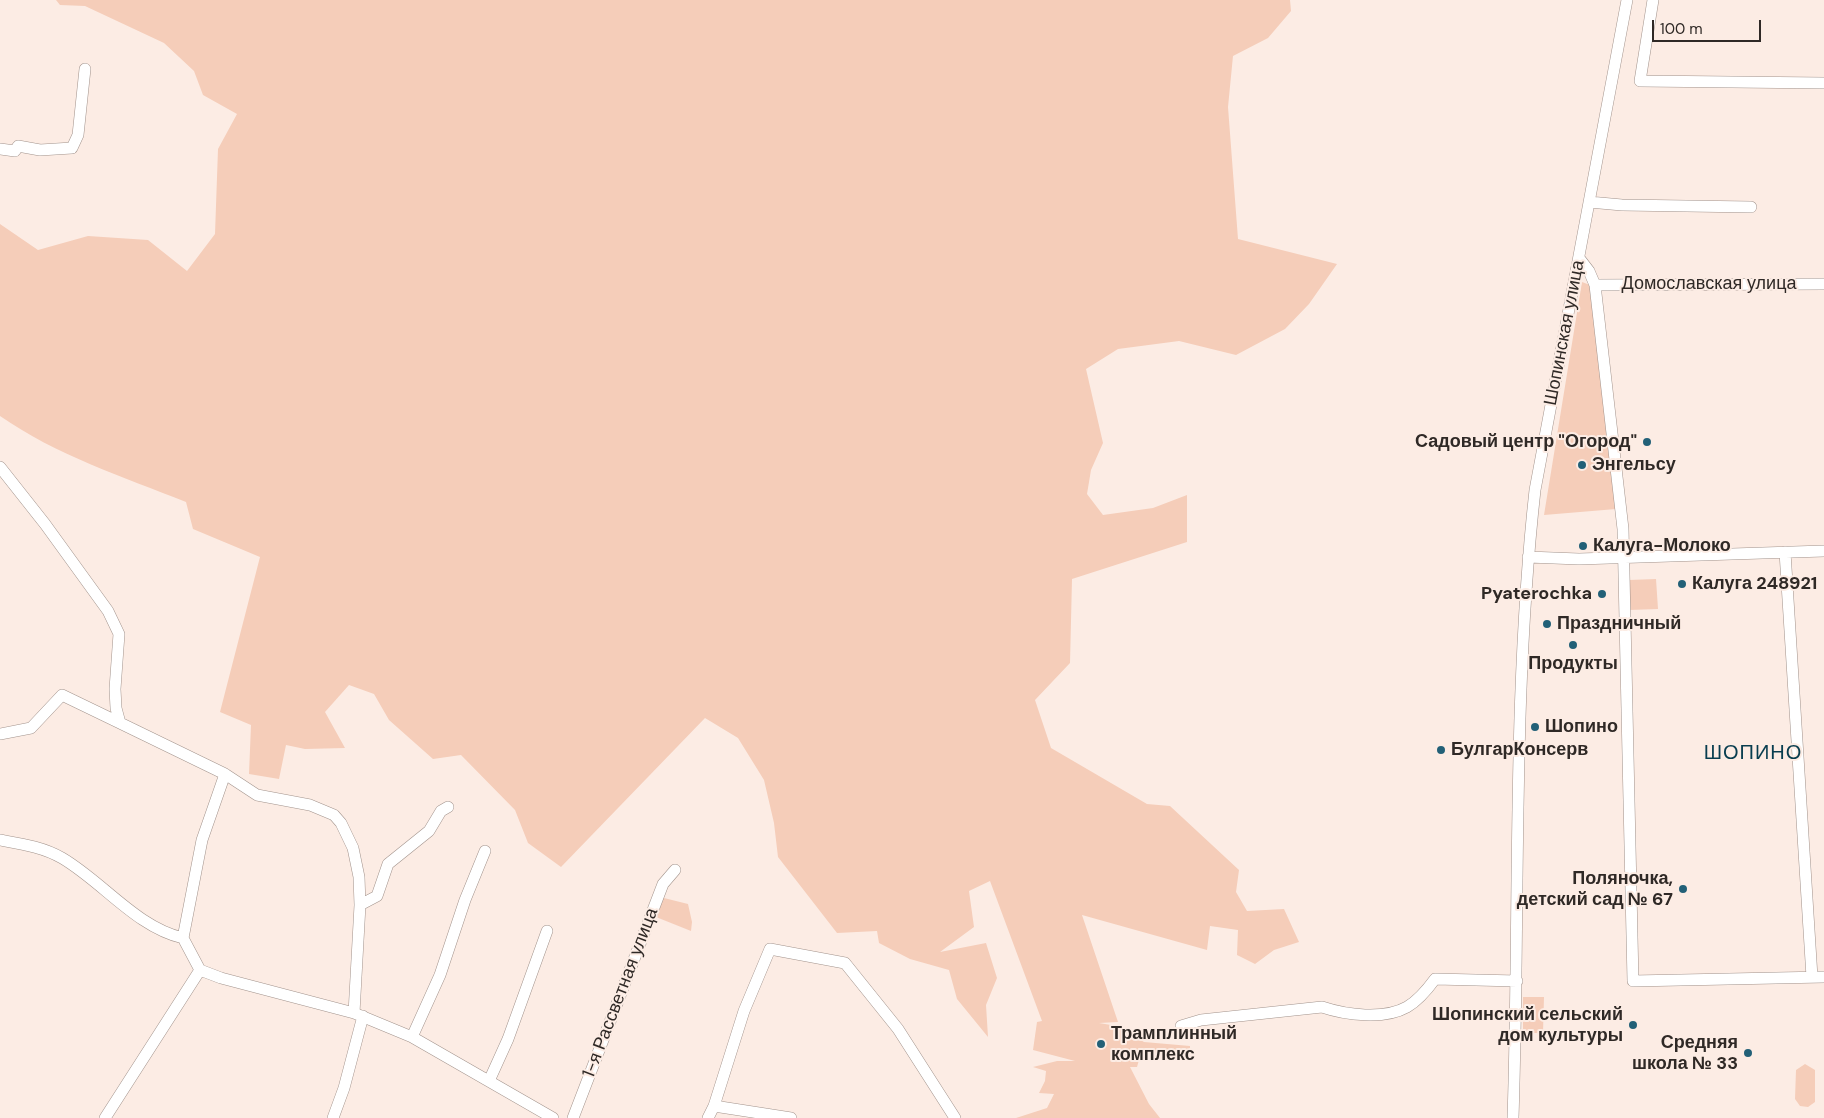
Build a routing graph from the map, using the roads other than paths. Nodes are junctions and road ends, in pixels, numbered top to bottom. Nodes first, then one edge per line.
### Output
1 (1628, 0) edge
2 (1653, 0) edge
3 (84, 69) dead end
4 (1824, 83) edge
5 (0, 149) edge
6 (1589, 202) junction
7 (1751, 207) dead end
8 (1579, 258) junction
9 (1824, 284) edge
10 (1595, 285) junction
11 (0, 467) edge
12 (1824, 551) edge
13 (1785, 552) junction
14 (1528, 557) junction
15 (1624, 557) junction
16 (120, 723) junction
17 (0, 734) edge
18 (225, 774) junction
19 (448, 807) dead end
20 (0, 840) edge
21 (485, 850) dead end
22 (675, 870) dead end
23 (360, 905) junction
24 (547, 931) dead end
25 (183, 938) junction
26 (200, 970) junction
27 (1818, 977) edge
28 (1518, 981) junction
29 (358, 1014) junction
30 (1180, 1026) dead end
31 (412, 1037) junction
32 (489, 1081) junction
33 (714, 1106) junction
34 (105, 1118) edge
35 (334, 1118) edge
36 (553, 1118) edge
37 (573, 1118) edge
38 (708, 1118) edge
39 (791, 1118) edge
40 (955, 1118) edge
41 (1513, 1118) edge

1 - 6 street, Шопинская улица
2 - 4 street
3 - 5 street
6 - 7 street
6 - 8 street, Шопинская улица
8 - 10 street
8 - 14 street, Шопинская улица
9 - 10 street, Домославская улица
10 - 15 street
11 - 16 street
12 - 13 street
13 - 15 street
13 - 27 street
14 - 15 street
14 - 28 street, Шопинская улица
15 - 27 street
16 - 17 street
16 - 18 street
18 - 23 street
18 - 25 street
19 - 23 street
20 - 25 street
21 - 31 street
22 - 37 street, 1-я Рассветная улица
23 - 29 street
24 - 32 street
25 - 26 street
26 - 29 street
26 - 34 street
28 - 30 street
28 - 41 street, Шопинская улица
29 - 31 street
29 - 35 street
31 - 32 street
32 - 36 street
33 - 38 street
33 - 39 street
33 - 40 street

